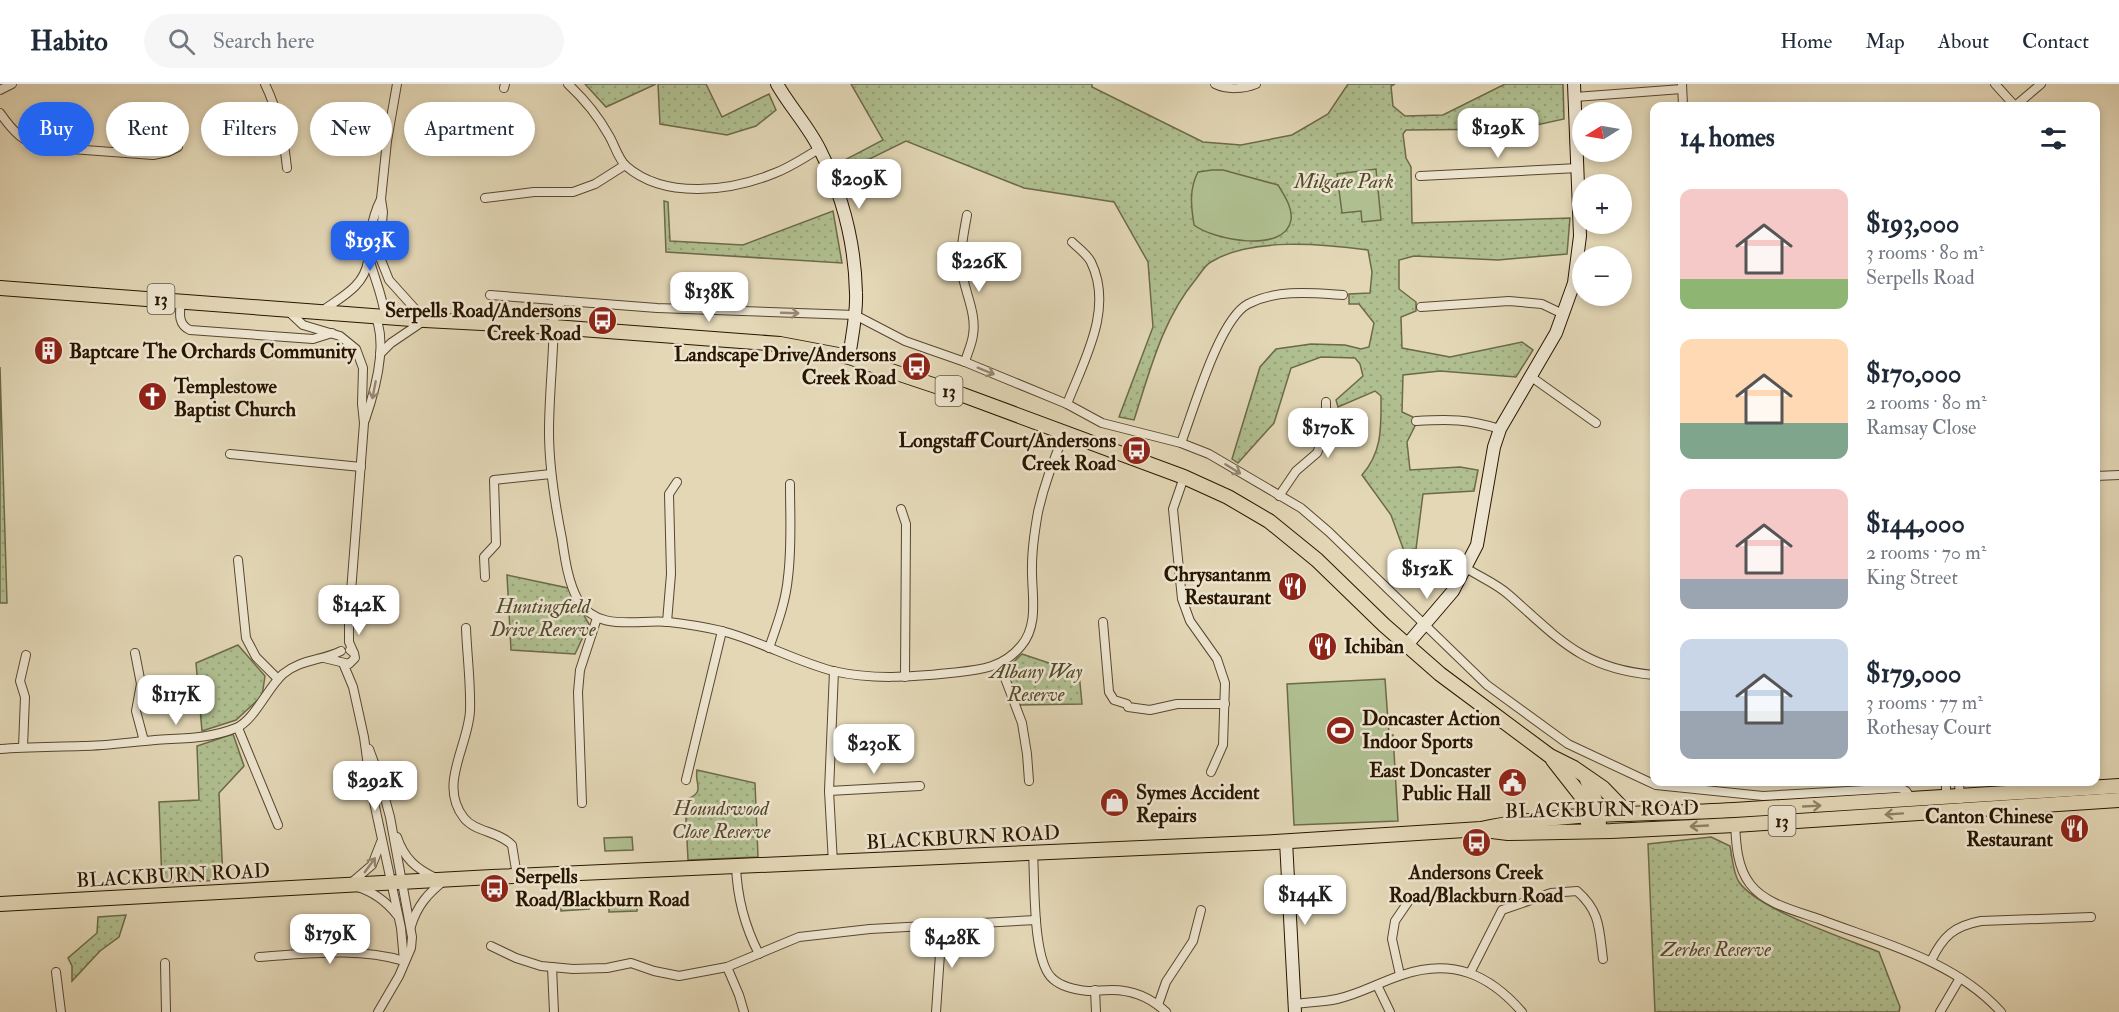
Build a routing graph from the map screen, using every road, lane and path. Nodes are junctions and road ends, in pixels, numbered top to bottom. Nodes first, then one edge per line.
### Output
1 (12, 84) edge
2 (265, 84) edge
3 (397, 84) edge
4 (568, 84) edge
5 (777, 84) edge
6 (1215, 84) edge
7 (1256, 84) edge
8 (1995, 84) edge
9 (2041, 84) edge
10 (1682, 86) edge
11 (0, 90) edge
12 (1575, 90) edge
13 (1683, 102) edge
14 (2011, 102) edge
15 (2020, 102) edge
16 (0, 113) edge
17 (819, 149) junction
18 (106, 152) edge
19 (625, 165) junction
20 (287, 168) dead end
21 (1578, 168) junction
22 (1420, 176) dead end
23 (486, 198) dead end
24 (967, 215) dead end
25 (375, 240) junction
26 (1071, 242) dead end
27 (370, 250) junction
28 (0, 288) edge
29 (1343, 295) dead end
30 (490, 296) dead end
31 (181, 301) junction
32 (564, 301) junction
33 (1421, 307) dead end
34 (285, 308) junction
35 (321, 312) junction
36 (1563, 314) junction
37 (855, 315) junction
38 (380, 316) junction
39 (425, 320) junction
40 (554, 327) junction
41 (333, 333) junction
42 (380, 354) junction
43 (849, 357) junction
44 (965, 362) junction
45 (1530, 376) junction
46 (1326, 402) dead end
47 (1067, 405) junction
48 (1416, 421) dead end
49 (364, 423) junction
50 (1596, 423) dead end
51 (1500, 429) junction
52 (1065, 433) junction
53 (1181, 443) junction
54 (230, 454) dead end
55 (361, 467) junction
56 (551, 474) junction
57 (2119, 475) edge
58 (2100, 476) edge
59 (1184, 477) junction
60 (677, 482) dead end
61 (790, 484) dead end
62 (1278, 496) junction
63 (901, 509) dead end
64 (238, 560) dead end
65 (1466, 568) junction
66 (485, 577) dead end
67 (349, 618) junction
68 (597, 618) junction
69 (668, 622) junction
70 (1103, 622) dead end
71 (1425, 626) junction
72 (466, 628) dead end
73 (722, 631) junction
74 (1406, 646) junction
75 (769, 648) junction
76 (342, 651) junction
77 (352, 651) junction
78 (135, 653) dead end
79 (26, 655) dead end
80 (324, 658) junction
81 (353, 661) junction
82 (343, 663) junction
83 (1000, 665) junction
84 (834, 671) junction
85 (1650, 675) edge
86 (905, 677) junction
87 (278, 679) junction
88 (353, 687) junction
89 (1225, 704) junction
90 (238, 728) junction
91 (364, 737) junction
92 (144, 741) junction
93 (23, 747) junction
94 (0, 749) edge
95 (1550, 756) junction
96 (1211, 772) dead end
97 (1586, 777) junction
98 (686, 780) dead end
99 (1029, 781) dead end
100 (1650, 782) edge
101 (920, 786) dead end
102 (1666, 786) edge
103 (1947, 786) edge
104 (1958, 786) edge
105 (2119, 786) edge
106 (829, 791) junction
107 (2022, 798) junction
108 (1912, 800) junction
109 (2119, 800) edge
110 (582, 803) dead end
111 (1953, 803) junction
112 (1628, 814) junction
113 (1593, 815) junction
114 (390, 817) junction
115 (1735, 818) junction
116 (278, 825) dead end
117 (1481, 829) junction
118 (1600, 832) junction
119 (382, 836) junction
120 (1286, 841) junction
121 (1034, 853) junction
122 (832, 863) junction
123 (736, 865) junction
124 (517, 876) junction
125 (446, 880) junction
126 (396, 883) junction
127 (348, 885) junction
128 (1408, 902) dead end
129 (0, 904) edge
130 (1201, 910) dead end
131 (2091, 917) dead end
132 (399, 918) junction
133 (1036, 920) junction
134 (942, 925) junction
135 (411, 926) junction
136 (491, 946) dead end
137 (759, 954) junction
138 (259, 957) dead end
139 (1603, 959) dead end
140 (404, 961) junction
141 (1931, 961) junction
142 (165, 963) dead end
143 (552, 967) junction
144 (727, 967) junction
145 (56, 972) dead end
146 (1470, 973) junction
147 (1400, 975) junction
148 (1960, 978) junction
149 (1377, 985) junction
150 (1095, 990) junction
151 (1158, 1005) junction
152 (1295, 1008) edge
153 (61, 1012) edge
154 (166, 1012) edge
155 (378, 1012) edge
156 (554, 1012) edge
157 (744, 1012) edge
158 (936, 1012) edge
159 (1096, 1012) edge
160 (1166, 1012) edge
161 (1390, 1012) edge
162 (1522, 1012) edge
163 (1940, 1012) edge
164 (2001, 1012) edge

1 - 11 street
2 - 20 street
3 - 25 street
4 - 19 street
5 - 17 street
6 - 7 street
8 - 14 street
9 - 15 street
10 - 12 street
10 - 13 street
12 - 21 street
16 - 18 street
17 - 19 street
17 - 37 street
19 - 23 street
21 - 22 street
21 - 36 street
24 - 44 street
25 - 27 street
25 - 39 street
26 - 47 street
27 - 35 street
27 - 38 street
28 - 31 main road, 13
29 - 53 street
30 - 32 street
31 - 34 main road, 13
31 - 41 street
32 -> 37 street
32 - 40 street
33 - 36 street
34 - 35 main road, 13
34 - 41 street
35 - 38 main road, 13
36 - 45 street
37 - 43 street
37 - 44 street
38 - 39 main road, 13
38 - 42 street
39 - 40 main road, 13
39 - 42 street
40 - 43 main road, 13
40 - 56 street
41 - 49 street
42 -> 49 street
43 - 52 main road, 13
44 -> 47 street
45 - 50 street
45 - 51 street
46 - 62 street
47 - 53 street
48 - 51 street
49 - 55 street
51 - 65 street
52 - 59 main road, 13
52 - 83 street
53 -> 62 street
54 - 55 street
55 - 67 street
56 - 66 street
56 - 68 street
57 - 58 street
59 - 74 main road, 13
59 - 89 street
60 - 69 street
61 - 75 street
62 - 71 street
63 - 86 street
64 - 87 street
65 - 71 street
65 - 85 street
67 - 76 street
67 - 77 street
68 - 69 street
68 - 110 street
69 - 73 street
70 - 89 street
71 - 74 street
71 - 100 street
72 - 124 street
73 - 75 street
73 - 98 street
74 - 95 main road, 13
75 - 84 street
76 - 77 street
76 - 80 street
76 - 82 street
77 - 81 street
78 - 92 street
79 - 93 street
80 - 82 street
80 - 87 street
81 - 82 street
81 - 88 street
82 - 88 street
83 - 86 street
83 - 99 street
84 - 86 street
84 - 106 street
87 - 90 street
88 - 91 street
89 - 96 street
90 - 92 street
90 - 116 street
91 - 114 street
91 - 119 street
92 - 93 street
93 - 94 street
95 - 97 main road, 13
95 - 113 main road, 13
97 - 112 main road, 13
97 - 113 main road
101 - 106 street
102 - 108 street
103 - 111 street
104 - 111 street
105 - 107 main road, BLACKBURN ROAD / 13
106 - 122 street
107 - 109 main road, BLACKBURN ROAD / 13
107 - 111 main road, BLACKBURN ROAD / 13
108 - 111 main road, BLACKBURN ROAD / 13
115 -> 108 main road, BLACKBURN ROAD / 13
111 -> 115 main road, BLACKBURN ROAD / 13
112 - 113 main road, BLACKBURN ROAD
112 - 115 main road, BLACKBURN ROAD / 13
113 - 117 main road, BLACKBURN ROAD
113 - 118 main road
114 - 125 street, BLACKBURN ROAD
114 - 126 street
115 -> 118 main road, BLACKBURN ROAD / 13
115 - 141 street
117 - 118 main road, BLACKBURN ROAD
117 - 120 main road, BLACKBURN ROAD
119 - 126 street
127 -> 119 street
120 - 121 main road, BLACKBURN ROAD
120 - 152 street
121 - 122 main road, BLACKBURN ROAD
121 - 133 street
122 - 123 main road, BLACKBURN ROAD
123 - 124 main road, BLACKBURN ROAD
123 - 137 street
124 - 125 main road, BLACKBURN ROAD
125 - 126 main road, BLACKBURN ROAD
125 - 135 street
126 - 127 main road, BLACKBURN ROAD
126 - 132 street
126 - 135 street
127 - 129 main road, BLACKBURN ROAD
127 - 132 street, BLACKBURN ROAD
128 - 147 street
130 - 151 street
131 - 141 street
132 - 140 street
133 - 134 street
133 - 150 street
134 - 137 street
134 - 158 street
135 - 140 street
136 - 143 street
137 - 144 street
138 - 140 street
139 - 146 street
140 - 155 street
141 - 148 street
142 - 154 street
143 - 144 street
143 - 156 street
144 - 157 street
145 - 153 street
146 - 147 street
146 - 162 street
147 - 149 street
148 - 163 street
148 - 164 street
149 - 152 street
149 - 161 street
150 - 151 street
150 - 159 street
151 - 160 street

